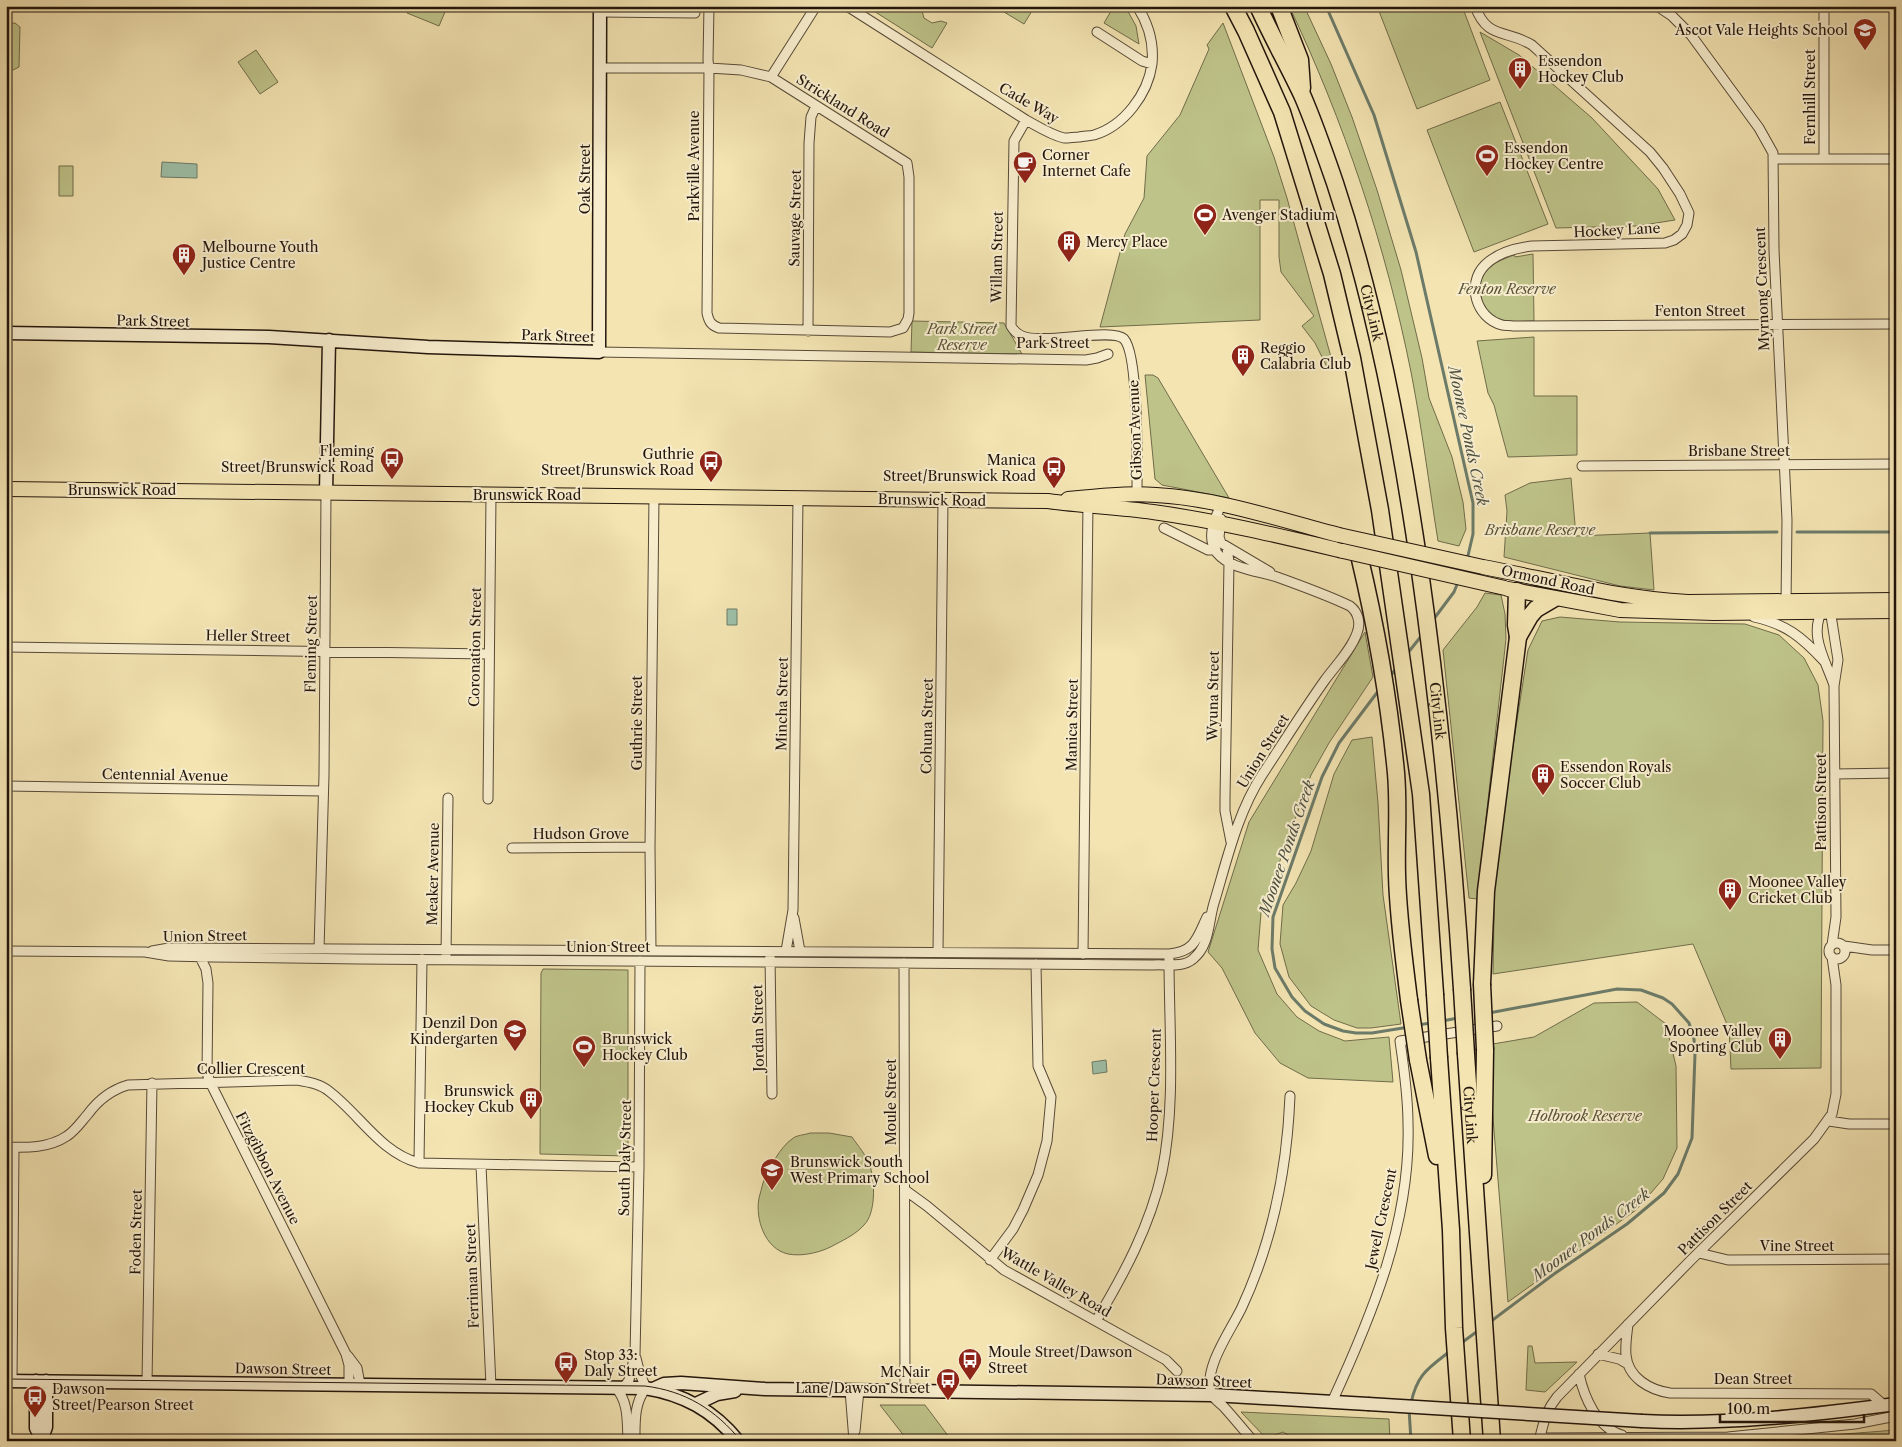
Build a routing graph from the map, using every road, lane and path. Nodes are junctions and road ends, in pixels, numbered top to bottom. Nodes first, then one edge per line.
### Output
1 (709, 6) edge
2 (816, 6) edge
3 (847, 6) edge
4 (1137, 6) edge
5 (1233, 6) edge
6 (1258, 6) edge
7 (1279, 6) edge
8 (1476, 6) edge
9 (1657, 6) edge
10 (1824, 6) edge
11 (600, 9) edge
12 (694, 13) dead end
13 (1097, 32) dead end
14 (1152, 64) junction
15 (601, 68) junction
16 (708, 68) junction
17 (771, 77) junction
18 (1304, 99) junction
19 (816, 106) junction
20 (1026, 120) junction
21 (1824, 158) junction
22 (1774, 159) junction
23 (1896, 159) edge
24 (1896, 324) edge
25 (1534, 325) joint
26 (1777, 325) junction
27 (808, 331) junction
28 (6, 333) edge
29 (329, 340) junction
30 (1130, 350) joint
31 (600, 352) junction
32 (1108, 354) dead end
33 (1896, 464) edge
34 (1784, 465) junction
35 (1582, 466) dead end
36 (6, 489) edge
37 (326, 493) junction
38 (491, 495) junction
39 (1137, 495) junction
40 (654, 496) junction
41 (798, 498) junction
42 (943, 500) junction
43 (1088, 502) junction
44 (1214, 503) junction
45 (1137, 510) junction
46 (1217, 522) junction
47 (1164, 528) dead end
48 (1227, 548) junction
49 (1216, 550) junction
50 (1381, 552) junction
51 (1351, 553) junction
52 (1229, 562) junction
53 (1511, 573) junction
54 (1283, 579) junction
55 (1367, 589) junction
56 (1511, 590) junction
57 (1553, 599) junction
58 (1896, 600) edge
59 (1786, 607) junction
60 (1827, 608) junction
61 (1896, 611) edge
62 (1727, 613) junction
63 (1518, 637) junction
64 (6, 647) edge
65 (326, 652) junction
66 (489, 654) junction
67 (1824, 661) junction
68 (1834, 686) junction
69 (1896, 773) edge
70 (1835, 774) junction
71 (6, 786) edge
72 (323, 791) junction
73 (448, 798) dead end
74 (488, 799) dead end
75 (1232, 844) junction
76 (650, 847) junction
77 (512, 848) dead end
78 (1212, 907) junction
79 (793, 910) junction
80 (1836, 918) junction
81 (319, 949) junction
82 (446, 950) junction
83 (1896, 950) edge
84 (6, 951) edge
85 (651, 951) junction
86 (770, 951) junction
87 (786, 951) junction
88 (800, 951) junction
89 (145, 952) junction
90 (938, 952) junction
91 (1841, 952) junction
92 (1001, 953) junction
93 (1083, 954) junction
94 (1169, 954) junction
95 (200, 957) junction
96 (212, 957) junction
97 (422, 959) junction
98 (446, 960) junction
99 (640, 961) junction
100 (771, 962) junction
101 (904, 963) junction
102 (1001, 963) junction
103 (1036, 964) junction
104 (1169, 964) junction
105 (208, 983) junction
106 (1497, 1026) dead end
107 (210, 1082) junction
108 (152, 1083) junction
109 (772, 1094) dead end
110 (1290, 1096) dead end
111 (1828, 1121) junction
112 (1896, 1124) edge
113 (10, 1147) edge
114 (419, 1163) junction
115 (481, 1165) junction
116 (639, 1167) junction
117 (905, 1190) junction
118 (1451, 1230) junction
119 (1699, 1252) junction
120 (1896, 1259) edge
121 (990, 1260) junction
122 (1484, 1307) junction
123 (1096, 1321) junction
124 (1628, 1324) junction
125 (1598, 1354) junction
126 (635, 1355) junction
127 (1628, 1364) junction
128 (1177, 1371) dead end
129 (1579, 1374) junction
130 (9, 1381) edge
131 (41, 1381) junction
132 (148, 1382) junction
133 (355, 1384) junction
134 (491, 1386) junction
135 (620, 1387) junction
136 (650, 1389) junction
137 (765, 1389) junction
138 (854, 1390) junction
139 (905, 1391) junction
140 (1212, 1394) junction
141 (1332, 1402) junction
142 (696, 1404) junction
143 (1890, 1405) edge
144 (1896, 1416) edge
145 (1642, 1421) joint
146 (1634, 1437) junction
147 (854, 1438) edge
148 (41, 1439) edge
149 (1540, 1439) edge
150 (628, 1441) edge
151 (635, 1441) edge
152 (738, 1441) edge
153 (1253, 1441) edge
154 (1462, 1441) edge
155 (1492, 1441) edge

1 - 16 street, Parkville Avenue
2 - 17 street
3 - 20 street, Cade Way
4 - 14 street, Cade Way
5 - 118 highway, CityLink, bridge
6 - 18 highway, CityLink
7 - 18 highway
8 - 25 street, Hockey Lane
9 - 22 street, Myrnong Crescent
10 - 21 street, Fernhill Street
11 - 12 street
11 - 15 street, Oak Street
13 - 14 street
14 - 20 street, Cade Way
15 - 16 street, Strickland Road
15 - 31 street, Oak Street
16 - 17 street, Strickland Road
16 - 27 street, Parkville Avenue
17 - 19 street, Strickland Road
18 - 122 highway, CityLink, bridge
19 - 27 street, Sauvage Street
19 - 27 street, Strickland Road
20 - 30 street, Willam Street
21 - 22 street
21 - 23 street
22 - 26 street, Myrnong Crescent
24 - 26 street, Fenton Street
25 - 26 street, Fenton Street
26 - 34 street, Myrnong Crescent
28 - 29 street, Park Street
29 - 31 street, Park Street
29 - 37 street, Fleming Street
30 - 39 street, Gibson Avenue
31 - 32 street, Park Street
33 - 34 street, Brisbane Street
34 - 35 street, Brisbane Street
34 - 59 street, Myrnong Crescent
36 - 37 main road, Brunswick Road
37 - 38 main road, Brunswick Road
37 - 65 street, Fleming Street
38 - 40 main road, Brunswick Road
38 - 66 street, Coronation Street
39 - 43 main road, Brunswick Road
39 - 44 main road, Brunswick Road
39 - 45 main road, Gibson Avenue
40 - 41 main road, Brunswick Road
40 - 76 street, Guthrie Street
41 - 42 main road, Brunswick Road
41 - 79 street, Mincha Street
42 - 43 main road, Brunswick Road
42 - 90 street, Cohuna Street
43 - 45 main road, Brunswick Road
43 - 93 street, Manica Street
44 - 46 street
44 - 50 main road, Ormond Road, bridge
45 - 46 main road, Brunswick Road
46 - 48 street
46 - 49 street
46 - 51 main road, Ormond Road
47 - 49 street
48 - 52 street, Wyuna Street
48 - 54 street
49 - 52 street
50 - 51 main road, Ormond Road, bridge
50 - 53 main road, Ormond Road, bridge
50 - 55 highway
50 - 56 main road, Ormond Road, bridge
51 - 55 highway
52 - 54 street
52 - 75 street, Wyuna Street
53 - 56 main road
53 - 59 main road, Ormond Road
54 - 75 street, Union Street
55 - 118 highway, bridge
56 - 57 main road, Ormond Road
56 - 63 highway
57 - 62 main road, Ormond Road
57 - 63 highway
58 - 60 main road, Ormond Road
59 - 60 main road, Ormond Road
59 - 62 main road, Ormond Road
60 - 61 main road, Ormond Road
60 - 67 street, Pattison Street
60 - 68 street, Pattison Street
62 - 67 street, Pattison Street
63 - 122 highway, bridge
64 - 65 street, Heller Street
65 - 66 street, Heller Street
65 - 72 street, Fleming Street
66 - 74 street, Coronation Street
67 - 68 street, Pattison Street
68 - 70 street, Pattison Street
69 - 70 street
70 - 80 street, Pattison Street
71 - 72 street, Centennial Avenue
72 - 81 street, Fleming Street
73 - 82 street, Meaker Avenue
75 - 78 street, Union Street
76 - 77 street, Hudson Grove
76 - 85 street, Guthrie Street
78 - 94 street, Union Street
78 - 104 street, Union Street
79 - 87 street, Mincha Street
79 - 88 street, Mincha Street
80 - 91 street, Pattison Street
80 - 91 street, Pattison Street
81 - 82 street, Union Street
81 - 89 street, Union Street
82 - 85 street, Union Street
82 - 98 street
83 - 91 street
84 - 89 street, Union Street
85 - 86 street, Union Street
86 - 87 street, Union Street
86 - 100 street
87 - 88 street, Union Street
88 - 90 street, Union Street
89 - 95 street, Union Street
90 - 92 street, Union Street
91 - 111 street, Pattison Street
92 - 93 street, Union Street
92 - 102 street
93 - 94 street, Union Street
94 - 104 street, Hooper Crescent
95 - 96 street, Union Street
95 - 105 street, Fitzgibbon Avenue
96 - 97 street, Union Street
96 - 105 street, Fitzgibbon Avenue
97 - 98 street, Union Street
97 - 114 street
98 - 99 street, Union Street
99 - 100 street, Union Street
99 - 116 street, South Daly Street
100 - 101 street, Union Street
100 - 109 street, Jordan Street
101 - 102 street, Union Street
101 - 117 street, Moule Street
102 - 103 street, Union Street
103 - 104 street, Union Street
103 - 121 street
104 - 123 street, Hooper Crescent
105 - 107 street, Fitzgibbon Avenue
106 - 141 street, Jewell Crescent
107 - 108 street, Collier Crescent
107 - 114 street, Collier Crescent
107 - 133 street, Fitzgibbon Avenue
108 - 113 street, Collier Crescent
108 - 132 street, Foden Street
110 - 140 street
111 - 112 street
111 - 119 street, Pattison Street
113 - 130 street
114 - 115 street, Collier Crescent
115 - 116 street, Collier Crescent
115 - 134 street, Ferriman Street
116 - 126 street, South Daly Street
117 - 121 street, Wattle Valley Road
117 - 139 street, Moule Street
118 - 154 highway, CityLink
119 - 120 street, Vine Street
119 - 124 street, Pattison Street
121 - 123 street, Wattle Valley Road
122 - 155 highway, CityLink
123 - 128 street, Wattle Valley Road
124 - 125 street, Pattison Street
124 - 127 street
125 - 127 street
125 - 129 street, Pattison Street
126 - 135 street, South Daly Street
126 - 136 street, South Daly Street
127 - 143 street, Dean Street
129 - 146 street
129 - 149 street, Pattison Street
130 - 131 street, Dawson Street
131 - 132 street, Dawson Street
131 - 148 street
132 - 133 street, Dawson Street
133 - 134 street, Dawson Street
134 - 135 street, Dawson Street
135 - 136 street, Dawson Street
135 - 150 street
136 - 137 street, Dawson Street
136 - 142 street
136 - 151 street
137 - 138 street, Dawson Street
137 - 142 street, Dawson Street
138 - 139 street, Dawson Street
138 - 147 street
139 - 140 street, Dawson Street
140 - 141 street, Dawson Street
140 - 153 street
141 - 145 street, Dawson Street, bridge
142 - 152 street
143 - 145 street, Dean Street
144 - 146 street
146 - 149 street

